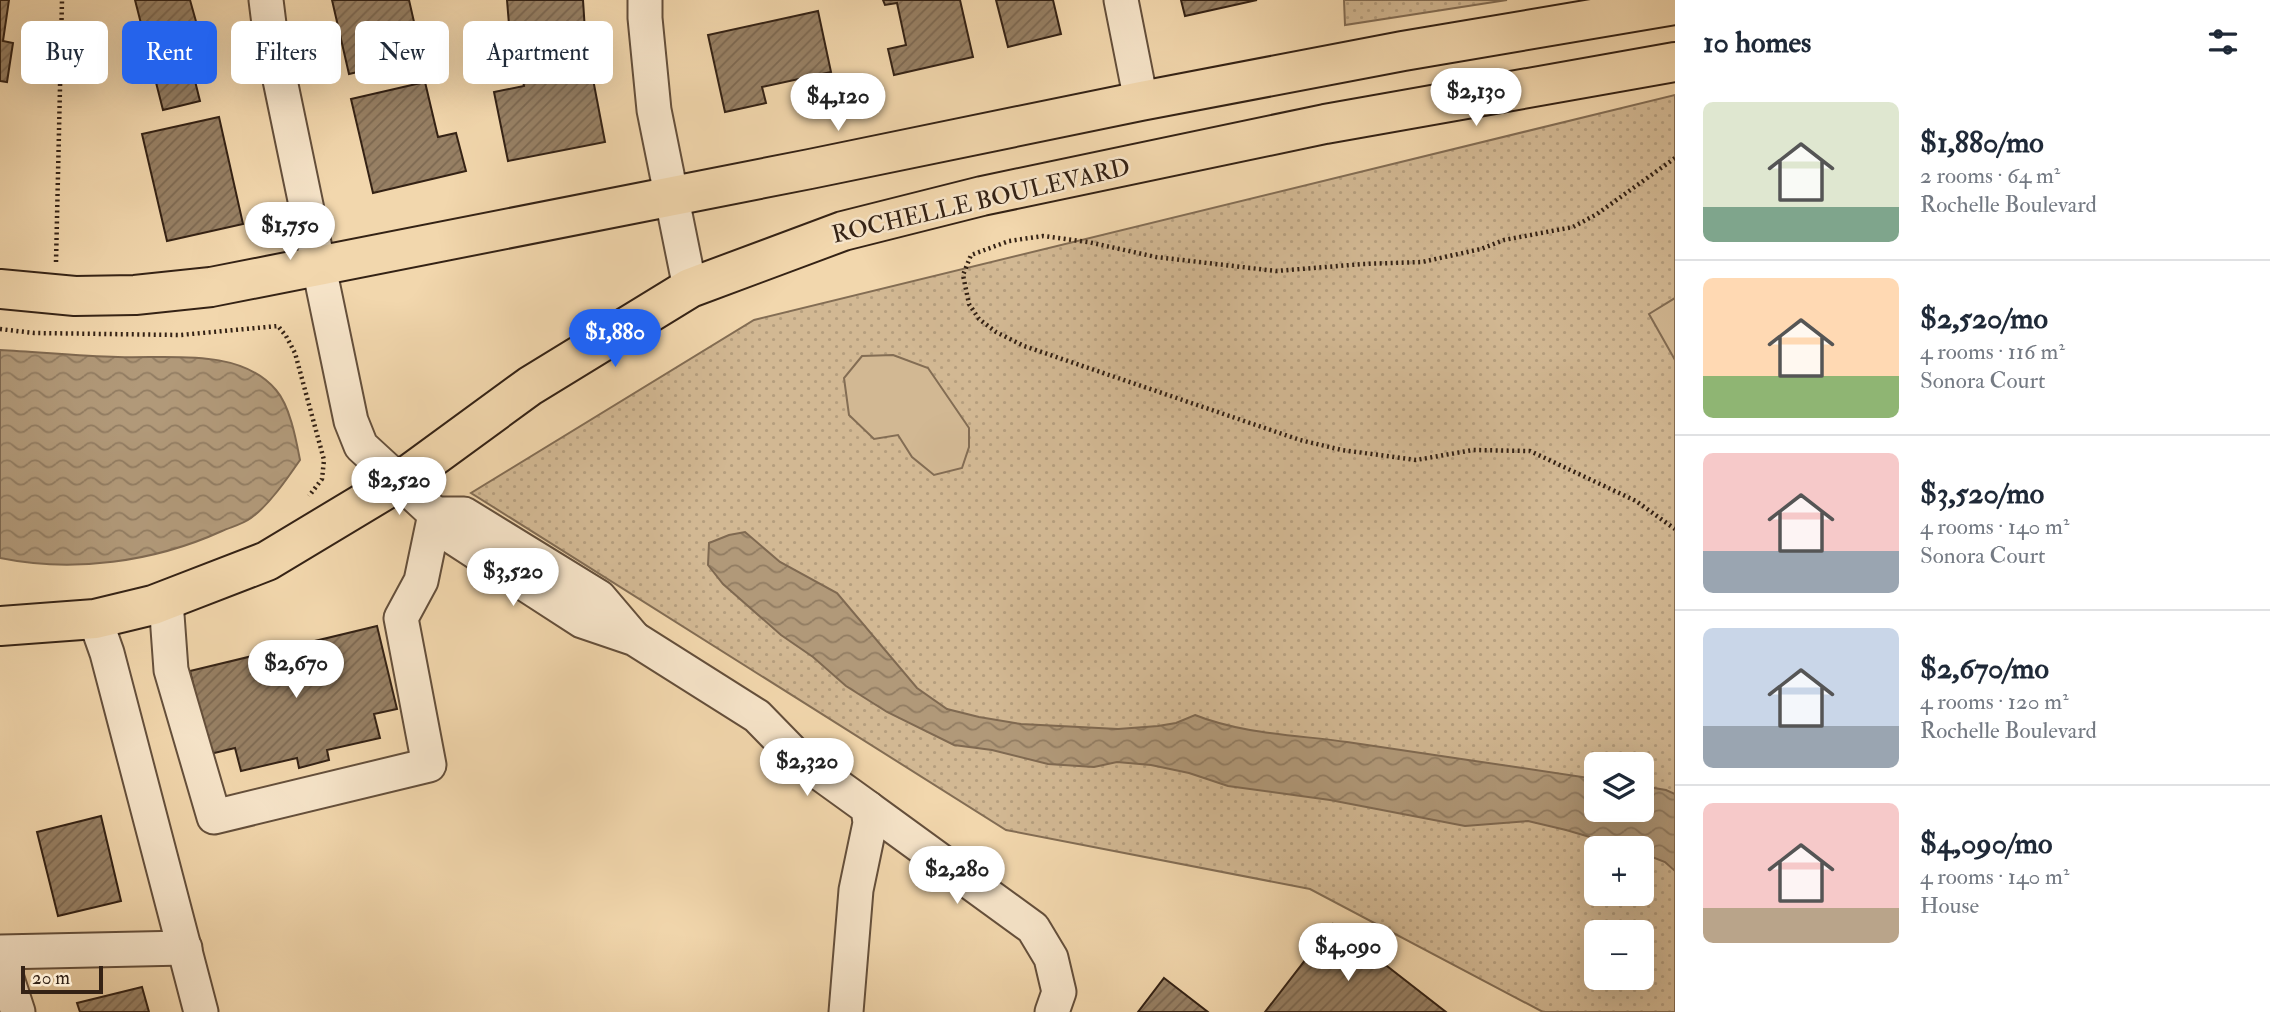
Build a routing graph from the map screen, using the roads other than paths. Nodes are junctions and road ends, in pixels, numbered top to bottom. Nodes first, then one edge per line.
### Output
1 (266, 0) edge
2 (645, 0) edge
3 (1121, 0) edge
4 (1675, 5) edge
5 (1675, 62) edge
6 (1141, 101) junction
7 (670, 196) junction
8 (319, 266) junction
9 (690, 288) junction
10 (0, 289) edge
11 (400, 481) junction
12 (435, 514) junction
13 (166, 601) junction
14 (95, 619) junction
15 (0, 626) edge
16 (868, 808) junction
17 (185, 948) junction
18 (2, 966) edge
19 (18, 1012) edge
20 (201, 1012) edge
21 (846, 1012) edge
22 (1052, 1012) edge

1 - 8 street
2 - 7 street
3 - 6 street
4 - 6 main road
5 - 9 main road, ROCHELLE BOULEVARD
6 - 7 main road
7 - 8 main road
7 - 9 street
8 - 10 main road
8 - 11 street
9 - 11 main road, ROCHELLE BOULEVARD
11 - 12 street
11 - 13 main road, ROCHELLE BOULEVARD
12 - 13 street
12 - 16 street
13 - 14 main road, ROCHELLE BOULEVARD
14 - 15 main road, ROCHELLE BOULEVARD
14 - 17 street
16 - 21 street
16 - 22 street
17 - 18 street
17 - 20 street
18 - 19 street

